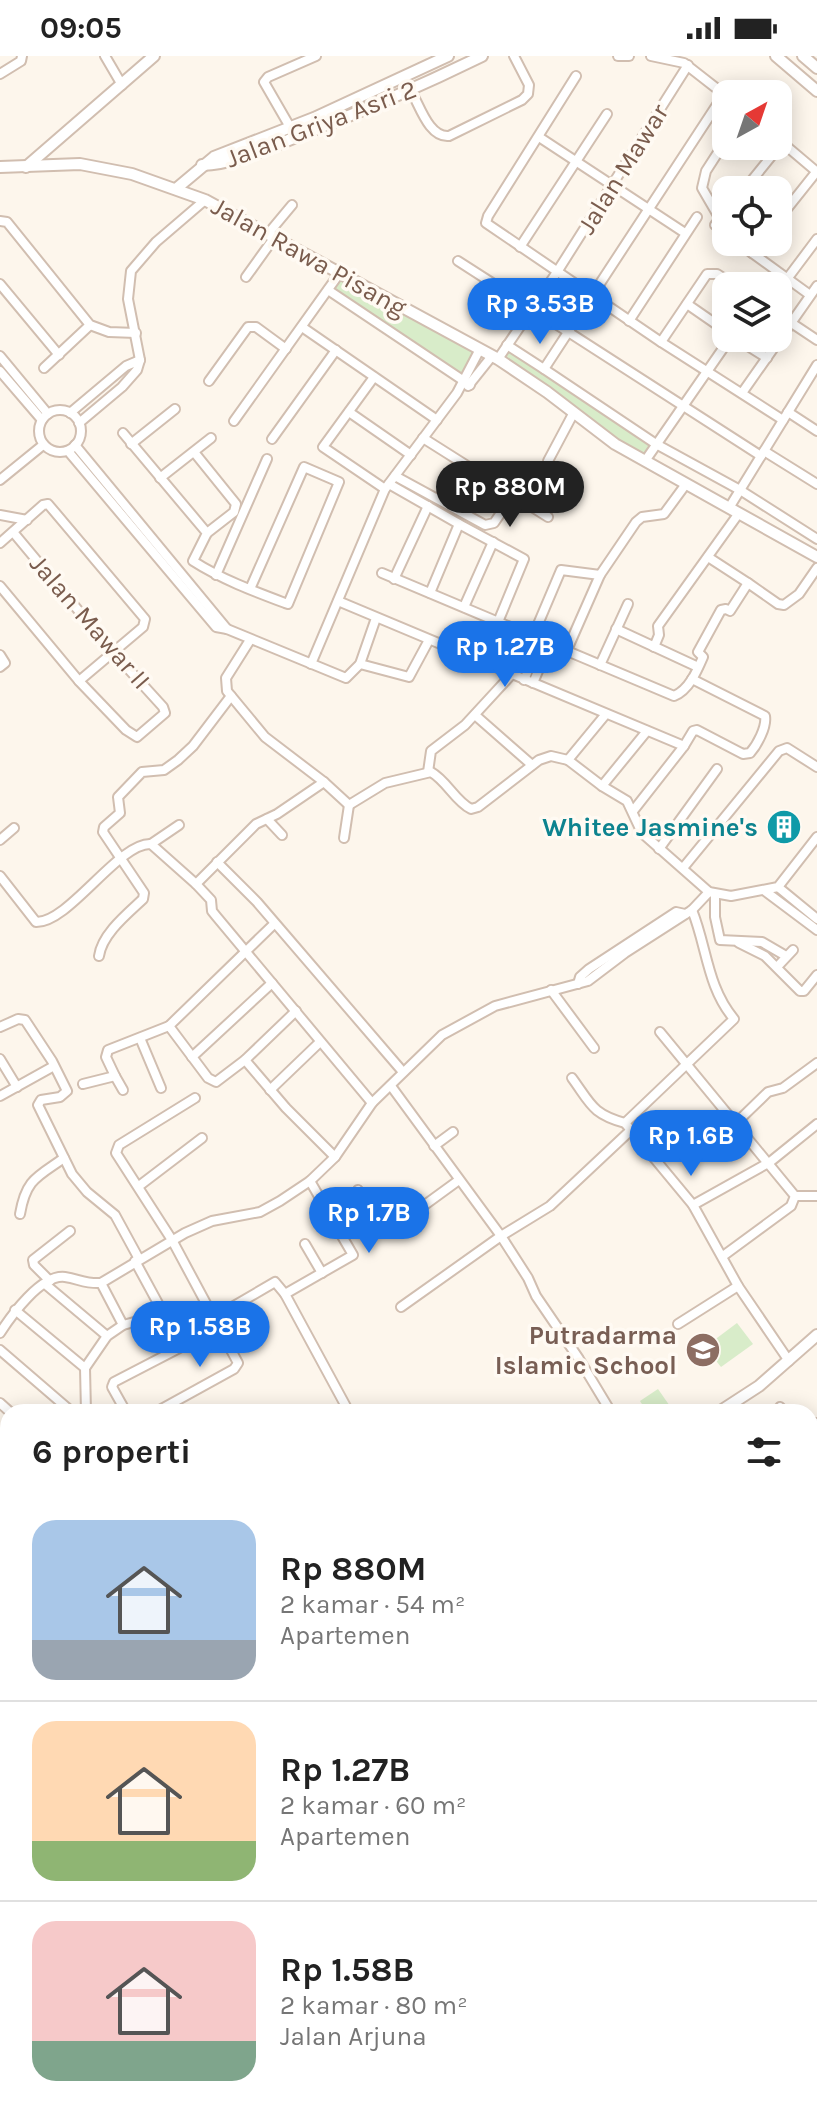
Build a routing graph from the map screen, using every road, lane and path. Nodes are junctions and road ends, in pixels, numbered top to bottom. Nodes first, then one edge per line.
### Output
1 (22, 56) edge
2 (105, 56) edge
3 (154, 56) edge
4 (316, 56) edge
5 (448, 56) edge
6 (482, 56) edge
7 (514, 56) edge
8 (618, 56) edge
9 (629, 56) edge
10 (651, 56) edge
11 (776, 56) edge
12 (803, 56) edge
13 (688, 65) junction
14 (817, 68) edge
15 (0, 74) edge
16 (576, 76) dead end
17 (712, 84) edge
18 (122, 85) junction
19 (411, 91) junction
20 (817, 91) edge
21 (607, 114) dead end
22 (712, 115) edge
23 (316, 123) junction
24 (290, 127) junction
25 (539, 137) junction
26 (792, 151) edge
27 (713, 160) edge
28 (576, 161) junction
29 (201, 165) junction
30 (0, 167) edge
31 (26, 167) junction
32 (817, 172) edge
33 (613, 185) junction
34 (177, 188) junction
35 (205, 200) junction
36 (712, 201) edge
37 (792, 203) edge
38 (292, 205) dead end
39 (650, 209) junction
40 (697, 217) dead end
41 (0, 221) edge
42 (685, 233) junction
43 (271, 236) junction
44 (817, 239) edge
45 (520, 247) junction
46 (756, 256) edge
47 (458, 261) dead end
48 (557, 272) junction
49 (778, 272) edge
50 (792, 272) edge
51 (339, 274) junction
52 (712, 274) edge
53 (246, 277) dead end
54 (792, 282) edge
55 (0, 284) edge
56 (817, 286) edge
57 (328, 290) junction
58 (810, 295) junction
59 (592, 296) junction
60 (687, 304) junction
61 (533, 307) junction
62 (629, 321) junction
63 (712, 321) edge
64 (792, 322) edge
65 (792, 324) edge
66 (90, 325) junction
67 (302, 327) junction
68 (569, 330) junction
69 (136, 333) junction
70 (817, 340) edge
71 (661, 342) junction
72 (507, 345) junction
73 (286, 349) junction
74 (480, 349) junction
75 (336, 350) junction
76 (720, 352) edge
77 (757, 352) edge
78 (771, 352) edge
79 (59, 355) junction
80 (0, 356) edge
81 (495, 358) junction
82 (767, 358) junction
83 (140, 360) junction
84 (817, 365) edge
85 (44, 368) dead end
86 (544, 369) junction
87 (706, 370) junction
88 (0, 371) edge
89 (374, 377) junction
90 (814, 378) edge
91 (209, 381) dead end
92 (467, 383) junction
93 (742, 393) junction
94 (682, 405) junction
95 (175, 409) dead end
96 (349, 412) junction
97 (70, 413) junction
98 (573, 414) junction
99 (786, 416) junction
100 (45, 417) junction
101 (437, 420) junction
102 (234, 421) dead end
103 (79, 423) junction
104 (817, 431) edge
105 (123, 433) dead end
106 (211, 438) dead end
107 (423, 438) junction
108 (272, 439) dead end
109 (131, 444) junction
110 (656, 444) junction
111 (43, 445) junction
112 (72, 448) junction
113 (194, 452) junction
114 (763, 453) junction
115 (411, 455) junction
116 (267, 459) dead end
117 (548, 461) dead end
118 (645, 461) junction
119 (160, 478) junction
120 (0, 480) edge
121 (390, 483) junction
122 (686, 484) junction
123 (817, 484) edge
124 (740, 490) junction
125 (513, 495) junction
126 (428, 506) junction
127 (734, 511) junction
128 (0, 515) edge
129 (548, 517) dead end
130 (27, 520) junction
131 (459, 524) junction
132 (13, 532) junction
133 (207, 533) junction
134 (817, 539) edge
135 (493, 542) junction
136 (0, 543) edge
137 (708, 557) junction
138 (817, 557) edge
139 (193, 561) junction
140 (817, 568) edge
141 (382, 573) dead end
142 (182, 574) junction
143 (216, 575) junction
144 (600, 575) junction
145 (394, 579) junction
146 (748, 583) junction
147 (0, 586) edge
148 (250, 589) junction
149 (430, 593) junction
150 (338, 601) junction
151 (628, 604) dead end
152 (464, 607) junction
153 (376, 618) junction
154 (498, 622) junction
155 (227, 629) junction
156 (616, 629) junction
157 (250, 640) junction
158 (429, 640) junction
159 (541, 640) junction
160 (654, 647) junction
161 (567, 650) junction
162 (113, 652) junction
163 (0, 655) edge
164 (311, 664) junction
165 (360, 664) junction
166 (600, 665) junction
167 (1, 667) edge
168 (698, 667) junction
169 (512, 674) junction
170 (692, 679) junction
171 (79, 681) junction
172 (529, 682) junction
173 (231, 696) junction
174 (606, 714) junction
175 (475, 715) junction
176 (647, 731) junction
177 (684, 746) junction
178 (568, 760) junction
179 (532, 765) junction
180 (817, 767) edge
181 (717, 769) dead end
182 (428, 772) junction
183 (324, 782) junction
184 (602, 786) junction
185 (349, 805) junction
186 (633, 811) junction
187 (267, 819) junction
188 (179, 825) dead end
189 (14, 828) dead end
190 (282, 835) dead end
191 (817, 837) edge
192 (344, 838) dead end
193 (0, 840) edge
194 (151, 844) junction
195 (659, 849) junction
196 (122, 859) junction
197 (217, 862) junction
198 (683, 868) junction
199 (0, 876) edge
200 (196, 884) junction
201 (778, 887) junction
202 (765, 891) junction
203 (712, 894) junction
204 (817, 904) edge
205 (688, 912) junction
206 (814, 916) edge
207 (274, 924) junction
208 (817, 930) edge
209 (736, 942) junction
210 (247, 952) junction
211 (99, 956) dead end
212 (777, 967) junction
213 (817, 975) edge
214 (272, 983) junction
215 (551, 990) junction
216 (296, 1011) junction
217 (169, 1026) junction
218 (0, 1027) edge
219 (660, 1032) dead end
220 (140, 1038) junction
221 (320, 1042) junction
222 (594, 1048) dead end
223 (192, 1057) junction
224 (0, 1059) edge
225 (245, 1060) junction
226 (817, 1063) edge
227 (685, 1064) junction
228 (54, 1066) junction
229 (403, 1072) junction
230 (115, 1076) junction
231 (572, 1078) dead end
232 (83, 1084) dead end
233 (391, 1086) junction
234 (17, 1087) junction
235 (161, 1088) dead end
236 (123, 1090) dead end
237 (270, 1090) junction
238 (0, 1096) edge
239 (195, 1098) dead end
240 (372, 1103) junction
241 (736, 1123) junction
242 (817, 1124) edge
243 (628, 1126) junction
244 (453, 1132) dead end
245 (202, 1138) dead end
246 (434, 1146) junction
247 (335, 1157) junction
248 (64, 1158) junction
249 (770, 1162) junction
250 (459, 1180) junction
251 (310, 1181) junction
252 (139, 1186) junction
253 (358, 1190) dead end
254 (795, 1196) junction
255 (817, 1196) edge
256 (693, 1205) junction
257 (20, 1214) dead end
258 (70, 1231) dead end
259 (340, 1231) junction
260 (389, 1231) dead end
261 (501, 1236) junction
262 (172, 1240) junction
263 (305, 1244) dead end
264 (723, 1256) junction
265 (137, 1260) junction
266 (322, 1273) junction
267 (48, 1282) junction
268 (101, 1283) junction
269 (738, 1286) junction
270 (285, 1294) junction
271 (401, 1307) dead end
272 (15, 1310) junction
273 (164, 1314) junction
274 (215, 1317) junction
275 (678, 1324) dead end
276 (123, 1325) junction
277 (220, 1327) junction
278 (173, 1331) dead end
279 (0, 1333) edge
280 (817, 1335) edge
281 (107, 1336) junction
282 (0, 1350) edge
283 (789, 1361) junction
284 (85, 1368) junction
285 (63, 1404) edge
286 (86, 1404) edge
287 (122, 1404) edge
288 (170, 1404) edge
289 (345, 1404) edge
290 (606, 1404) edge
291 (732, 1404) edge

1 - 15 street
2 - 18 street
3 - 18 street
4 - 24 street
5 - 23 street, Jalan Griya Asri 2
6 - 19 street, Jalan Griya Asri 2
7 - 19 street
8 - 9 street
10 - 13 street
11 - 20 street
12 - 14 street
13 - 17 street
13 - 33 street, Jalan Mawar
16 - 25 street
18 - 31 street
19 - 23 street, Jalan Griya Asri 2
21 - 28 street
22 - 39 street
23 - 24 street, Jalan Griya Asri 2
23 - 29 street, Jalan Griya Asri 2
24 - 29 street, Jalan Griya Asri 2
25 - 28 street
25 - 45 street
26 - 32 street
27 - 36 street
28 - 33 street
28 - 45 street
29 - 34 street, Jalan Griya Asri 2
30 - 31 street, Jalan Rawa Pisang
31 - 34 street, Jalan Rawa Pisang
32 - 37 street
33 - 39 street
33 - 48 street, Jalan Mawar
34 - 35 street, Jalan Rawa Pisang
35 - 43 street, Jalan Rawa Pisang
35 - 69 street
38 - 43 street
39 - 42 street
39 - 59 street
40 - 42 street
41 - 66 street
42 - 62 street
43 - 51 street, Jalan Rawa Pisang
43 - 53 street
44 - 50 street
45 - 48 street
46 - 49 street
47 - 61 street
48 - 59 street
48 - 61 street, Jalan Mawar
51 - 57 street
51 - 74 street, Jalan Rawa Pisang
52 - 60 street
54 - 58 street
55 - 79 street
56 - 58 street
57 - 67 street
57 - 92 street
58 - 64 street
59 - 62 street
59 - 68 street
60 - 63 street
60 - 71 street
61 - 68 street
61 - 72 street, Jalan Mawar
62 - 71 street
65 - 70 street
66 - 69 street
66 - 79 street
67 - 73 street
67 - 75 street
68 - 86 street
68 - 94 street
69 - 83 street
71 - 87 street
72 - 81 street, Jalan Mawar
72 - 86 street
73 - 91 street
73 - 102 street
74 - 81 street, Jalan Rawa Pisang
74 - 92 street
75 - 89 street
75 - 108 street
76 - 87 street
77 - 82 street
78 - 82 street
79 - 85 street
80 - 100 street
81 - 92 street, Jalan Mawar
81 - 98 street, Jalan Rawa Pisang
82 - 93 street
83 - 97 street
83 - 103 street
84 - 90 street
86 - 110 street
87 - 93 street
87 - 94 street
88 - 100 street
89 - 96 street
89 - 101 street
90 - 99 street
92 - 101 street
93 - 99 street
94 - 110 street
94 - 114 street
95 - 109 street
96 - 115 street
96 - 121 street
97 - 100 street
97 - 103 street
98 - 117 street
98 - 118 street, Jalan Rawa Pisang
99 - 104 street
99 - 114 street
100 - 111 street
101 - 107 street
103 - 112 street
105 - 109 street
106 - 113 street
107 - 115 street
107 - 125 street
109 - 119 street
110 - 118 street
110 - 124 street
111 - 112 street
111 - 120 street
112 - 142 street
112 - 155 street
113 - 119 street
113 - 133 street
114 - 123 street
114 - 124 street
115 - 121 street
116 - 143 street
118 - 122 street, Jalan Rawa Pisang
119 - 133 street
121 - 125 street
121 - 126 street
121 - 150 street
122 - 127 street, Jalan Rawa Pisang
122 - 144 street
124 - 127 street
124 - 134 street
125 - 129 street
126 - 131 street
126 - 145 street
127 - 137 street
127 - 138 street, Jalan Rawa Pisang
128 - 130 street
130 - 132 street
130 - 162 street
131 - 135 street
131 - 149 street
132 - 136 street
132 - 162 street, Jalan Mawar II
133 - 139 street
135 - 152 street
135 - 154 street
137 - 146 street
137 - 160 street
139 - 142 street
139 - 143 street
140 - 146 street
141 - 145 street
142 - 155 street
143 - 148 street
144 - 159 street
144 - 161 street
145 - 149 street
146 - 168 street
147 - 171 street
148 - 148 street
149 - 152 street
150 - 153 street
150 - 164 street
151 - 156 street
152 - 154 street
153 - 158 street
153 - 165 street
154 - 159 street
155 - 157 street
156 - 160 street
156 - 166 street
157 - 164 street
157 - 173 street
158 - 165 street
158 - 169 street
159 - 161 street
159 - 172 street
160 - 168 street
161 - 166 street
162 - 171 street
162 - 171 street, Jalan Mawar II
163 - 167 street
164 - 165 street
166 - 170 street
168 - 170 street
169 - 172 street
169 - 175 street
170 - 177 street
172 - 174 street
173 - 183 street
173 - 196 street
174 - 176 street
174 - 178 street
175 - 179 street
175 - 182 street
176 - 177 street
176 - 184 street
177 - 186 street
178 - 179 street
178 - 184 street
179 - 182 street
180 - 198 street
181 - 195 street
182 - 185 street
183 - 185 street
183 - 187 street
184 - 186 street
185 - 192 street
186 - 195 street
187 - 190 street
187 - 197 street
188 - 194 street
189 - 193 street
191 - 201 street
194 - 196 street
194 - 200 street
195 - 198 street
196 - 199 street
196 - 211 street
197 - 200 street
197 - 207 street
198 - 203 street
200 - 210 street
201 - 202 street
201 - 206 street
202 - 203 street
202 - 208 street
203 - 205 street
203 - 209 street
204 - 206 street
205 - 215 street
205 - 227 street
207 - 210 street
207 - 229 street
209 - 212 street
209 - 212 street
210 - 214 street
210 - 217 street
212 - 213 street
214 - 216 street
214 - 223 street
215 - 222 street
215 - 229 street
216 - 221 street
216 - 225 street
217 - 220 street
217 - 223 street
218 - 228 street
219 - 227 street
220 - 230 street
220 - 235 street
221 - 237 street
221 - 240 street
223 - 225 street
224 - 234 street
225 - 237 street
226 - 241 street
227 - 241 street
227 - 243 street
228 - 234 street
228 - 248 street
229 - 233 street
230 - 232 street
230 - 236 street
231 - 243 street
233 - 240 street
233 - 246 street
234 - 238 street
237 - 247 street
239 - 252 street
240 - 247 street
241 - 249 street
242 - 249 street
243 - 256 street
243 - 261 street
244 - 246 street
245 - 252 street
246 - 250 street
247 - 251 street
248 - 257 street
248 - 265 street
249 - 254 street
249 - 256 street
250 - 260 street
250 - 261 street
251 - 259 street
251 - 262 street
252 - 262 street
253 - 259 street
254 - 255 street
254 - 264 street
256 - 264 street
258 - 267 street
259 - 266 street
261 - 271 street
261 - 290 street
262 - 265 street
262 - 274 street
263 - 266 street
264 - 269 street
265 - 268 street
265 - 273 street
266 - 270 street
267 - 268 street
267 - 272 street
267 - 281 street
268 - 276 street
269 - 275 street
269 - 283 street
270 - 274 street
270 - 289 street
272 - 279 street
272 - 284 street
273 - 276 street
273 - 278 street
274 - 277 street
276 - 281 street
277 - 287 street
277 - 288 street
280 - 283 street
281 - 284 street
282 - 285 street
283 - 291 street
284 - 286 street

